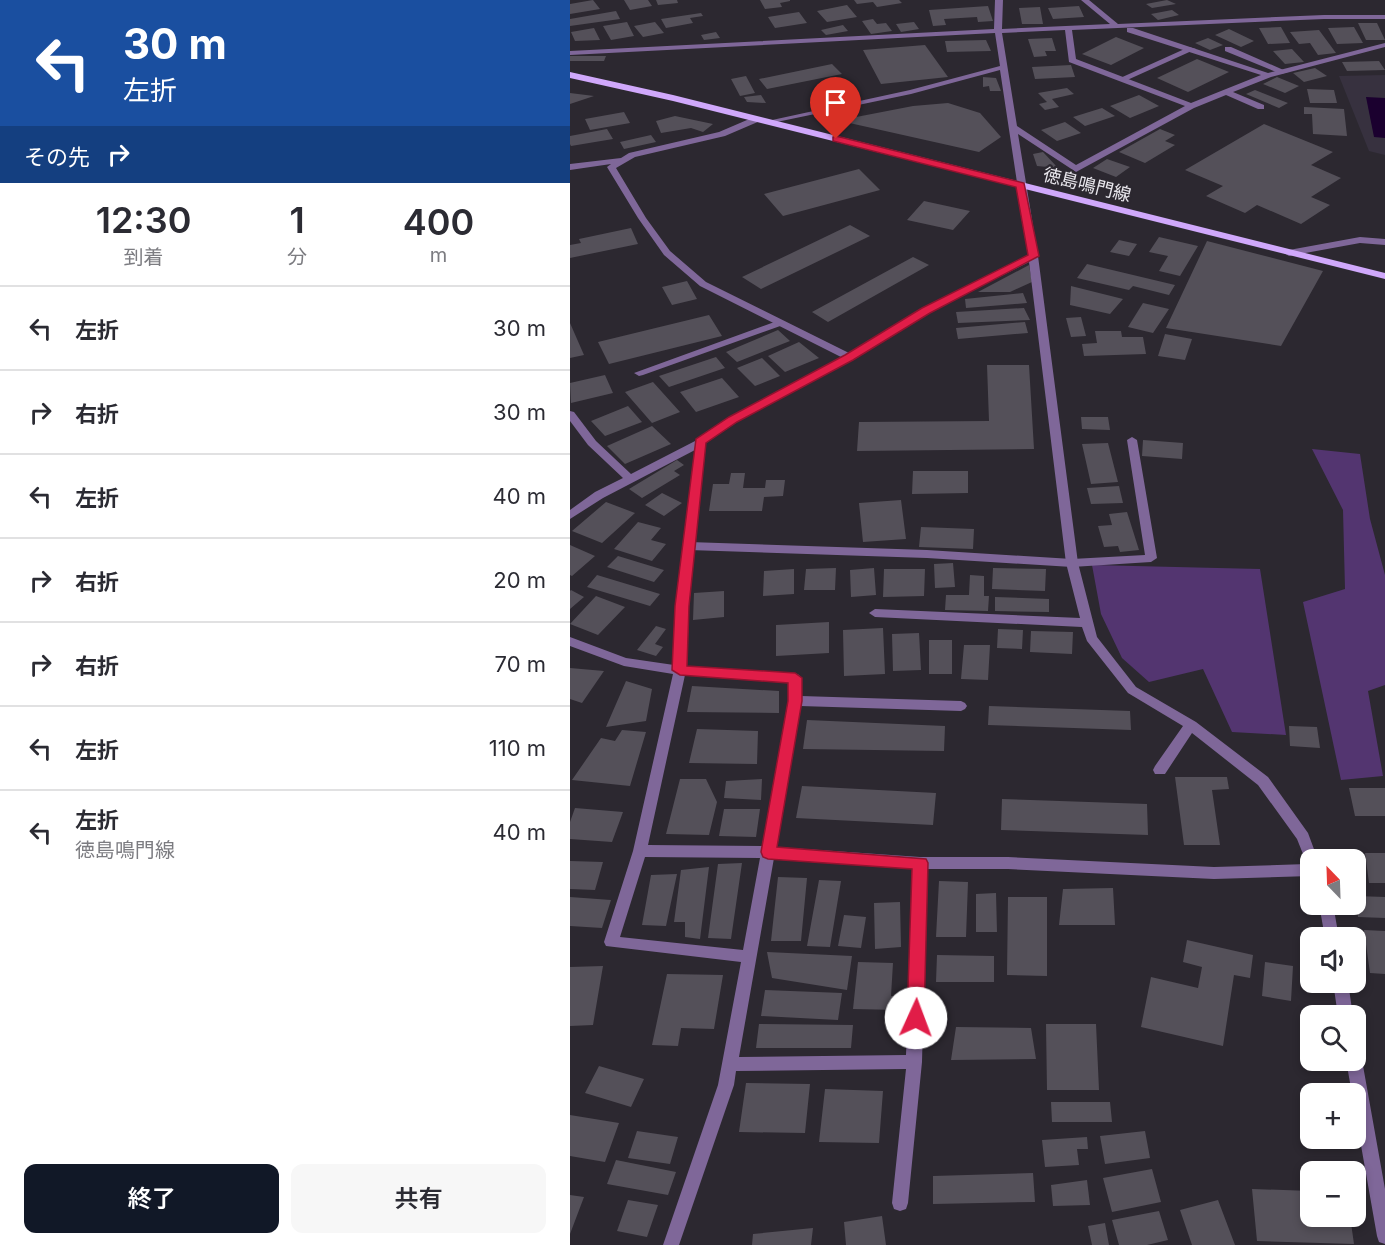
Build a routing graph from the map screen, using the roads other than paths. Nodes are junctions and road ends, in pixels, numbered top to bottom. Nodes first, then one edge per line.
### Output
1 (999, 0) edge
2 (1085, 0) edge
3 (1385, 17) edge
4 (1122, 27) junction
5 (1068, 30) junction
6 (998, 31) junction
7 (1385, 45) edge
8 (1192, 49) junction
9 (1228, 49) dead end
10 (570, 52) edge
11 (1004, 67) junction
12 (1284, 72) junction
13 (570, 75) edge
14 (1269, 75) junction
15 (1122, 79) junction
16 (1227, 92) junction
17 (1191, 106) junction
18 (1261, 107) dead end
19 (762, 121) junction
20 (1012, 126) junction
21 (624, 160) junction
22 (570, 167) edge
23 (1021, 186) junction
24 (1385, 242) edge
25 (1289, 253) junction
26 (1033, 256) junction
27 (1385, 276) edge
28 (780, 323) junction
29 (849, 357) junction
30 (639, 373) dead end
31 (570, 414) edge
32 (1132, 440) dead end
33 (701, 442) junction
34 (630, 479) junction
35 (570, 515) edge
36 (689, 546) junction
37 (1072, 563) junction
38 (875, 613) dead end
39 (1087, 623) junction
40 (570, 641) edge
41 (680, 670) junction
42 (795, 701) junction
43 (961, 706) dead end
44 (1191, 725) junction
45 (1160, 770) dead end
46 (1307, 849) edge
47 (640, 851) junction
48 (768, 852) junction
49 (920, 863) junction
50 (1300, 870) edge
51 (749, 957) junction
52 (914, 1062) junction
53 (729, 1064) junction
54 (1356, 1071) edge
55 (900, 1203) dead end
56 (1385, 1236) edge
57 (671, 1245) edge

1 - 6 street
2 - 4 street
3 - 4 street
4 - 5 street
4 - 8 street
5 - 6 street
5 - 15 street
6 - 10 street
6 - 11 street
7 - 12 street
8 - 14 street
8 - 15 street
9 - 12 street
11 - 19 street
11 - 20 street
12 - 14 street
13 - 19 main road, 徳島鳴門線
14 - 16 street
15 - 17 street
16 - 17 street
16 - 18 street
17 - 20 street
19 - 21 street
19 - 23 main road, 徳島鳴門線
20 - 23 street
21 - 22 street
21 - 28 street
23 - 25 main road, 徳島鳴門線
23 - 26 street
24 - 25 street
25 - 27 main road, 徳島鳴門線
26 - 29 street
26 - 37 street
28 - 29 street
28 - 30 street
29 - 33 street
31 - 34 street
32 - 37 street
33 - 34 street
33 - 36 street
34 - 35 street
36 - 37 street
36 - 41 street
37 - 39 street
38 - 39 street
39 - 44 street
40 - 41 street
41 - 42 street
41 - 47 street
42 - 43 street
42 - 48 street
44 - 45 street
44 - 46 street
47 - 48 street
47 - 51 street
48 - 49 street
48 - 51 street
49 - 50 street
49 - 52 street
51 - 53 street
52 - 53 street
52 - 55 street
53 - 57 street
54 - 56 street

